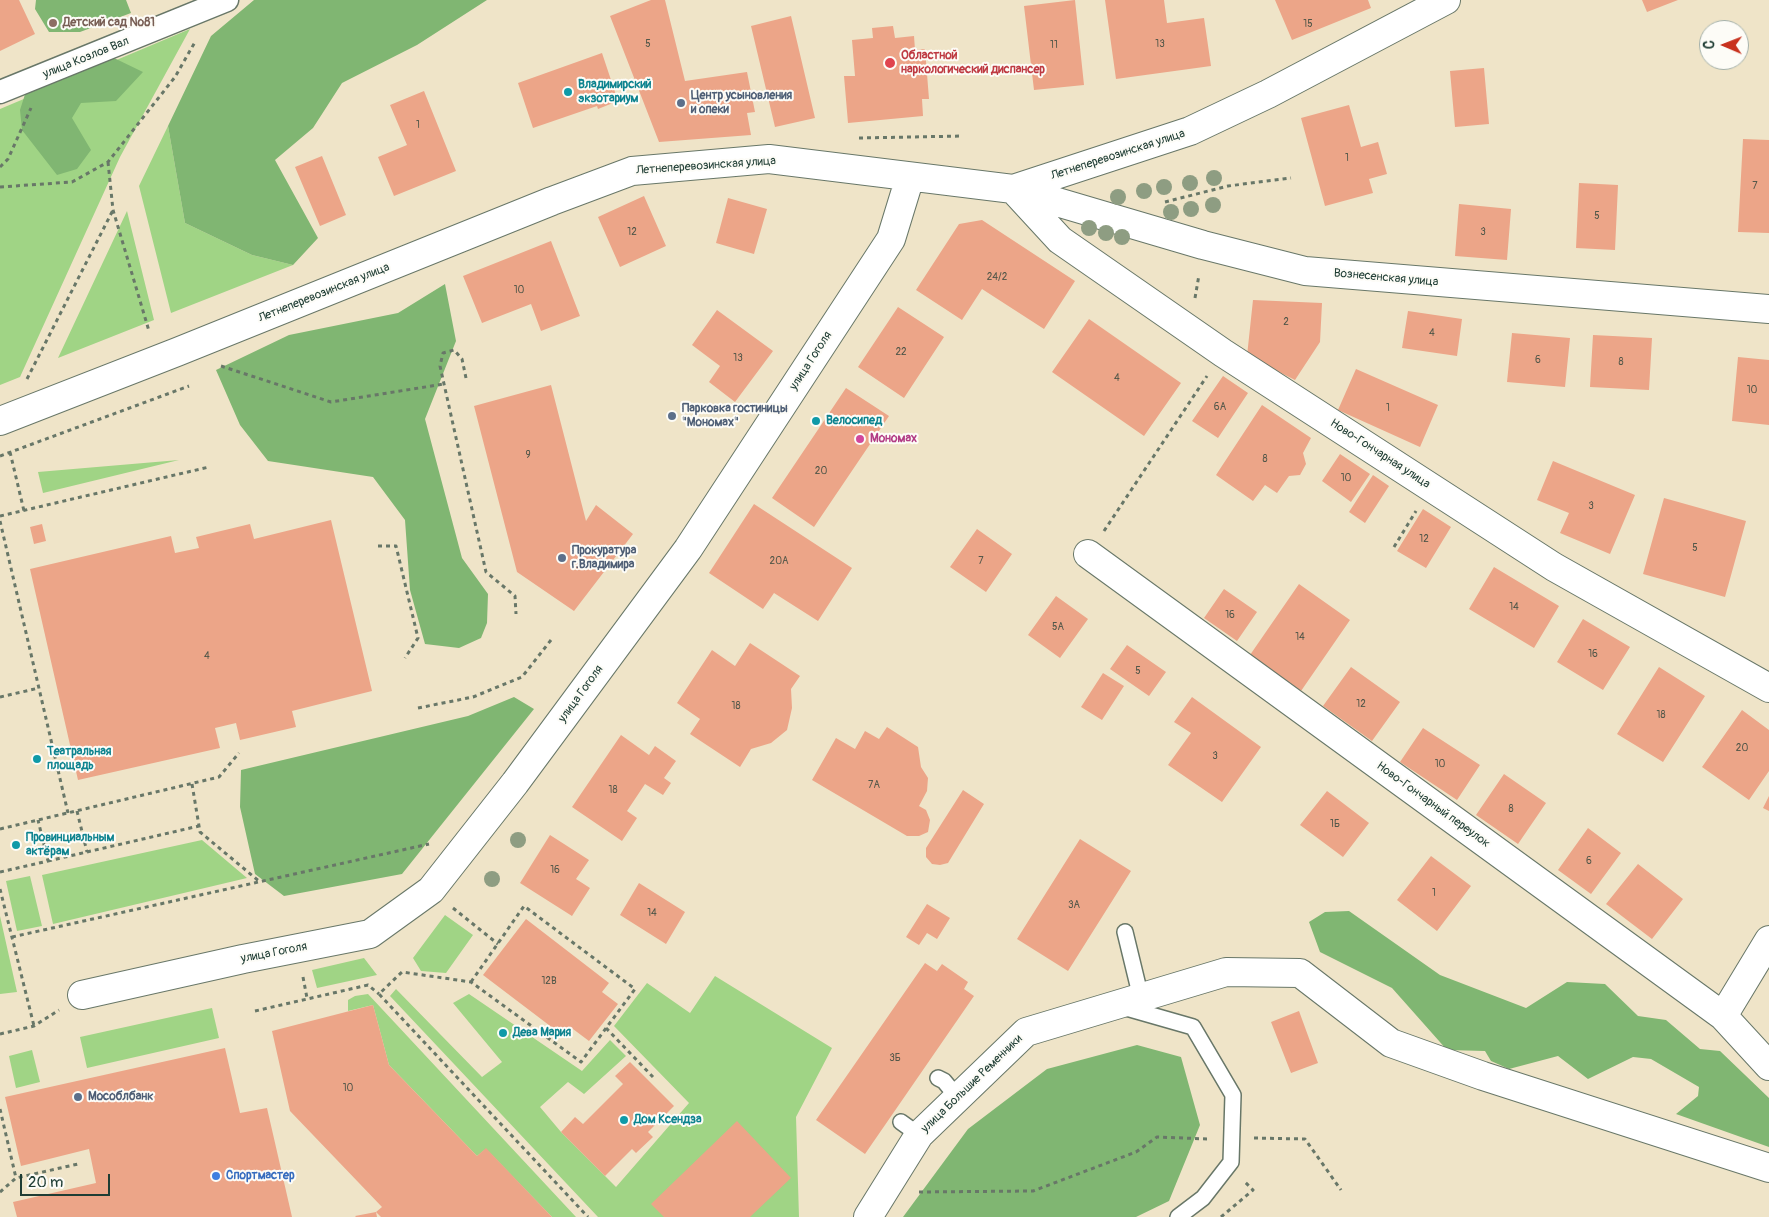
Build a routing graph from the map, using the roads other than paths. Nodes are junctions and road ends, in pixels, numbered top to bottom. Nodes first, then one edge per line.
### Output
1 (227, 0) edge
2 (1446, 0) edge
3 (0, 92) edge
4 (910, 176) junction
5 (1013, 189) junction
6 (1769, 309) edge
7 (0, 420) edge
8 (1088, 554) road end
9 (1769, 688) edge
10 (1125, 932) dead end
11 (1769, 940) edge
12 (82, 995) dead end
13 (1130, 1002) junction
14 (1723, 1016) junction
15 (1769, 1066) edge
16 (938, 1078) dead end
17 (958, 1098) junction
18 (1769, 1168) edge
19 (868, 1217) edge
20 (1178, 1217) edge

1 - 3 street, улица Козлов Вал
2 - 5 street, Летнеперевозинская улица
4 - 5 street, Летнеперевозинская улица
4 - 7 street, Летнеперевозинская улица
4 - 12 street, улица Гоголя
5 - 6 street, Вознесенская улица
5 - 9 street, Ново-Гончарная улица
8 - 14 street, Ново-Гончарный переулок
10 - 13 lane
11 - 14 street
13 - 17 street, улица Большие Ременники
13 - 18 street, улица Большие Ременники
13 - 20 lane
14 - 15 street, Ново-Гончарный переулок
16 - 17 lane
17 - 19 street, улица Большие Ременники

